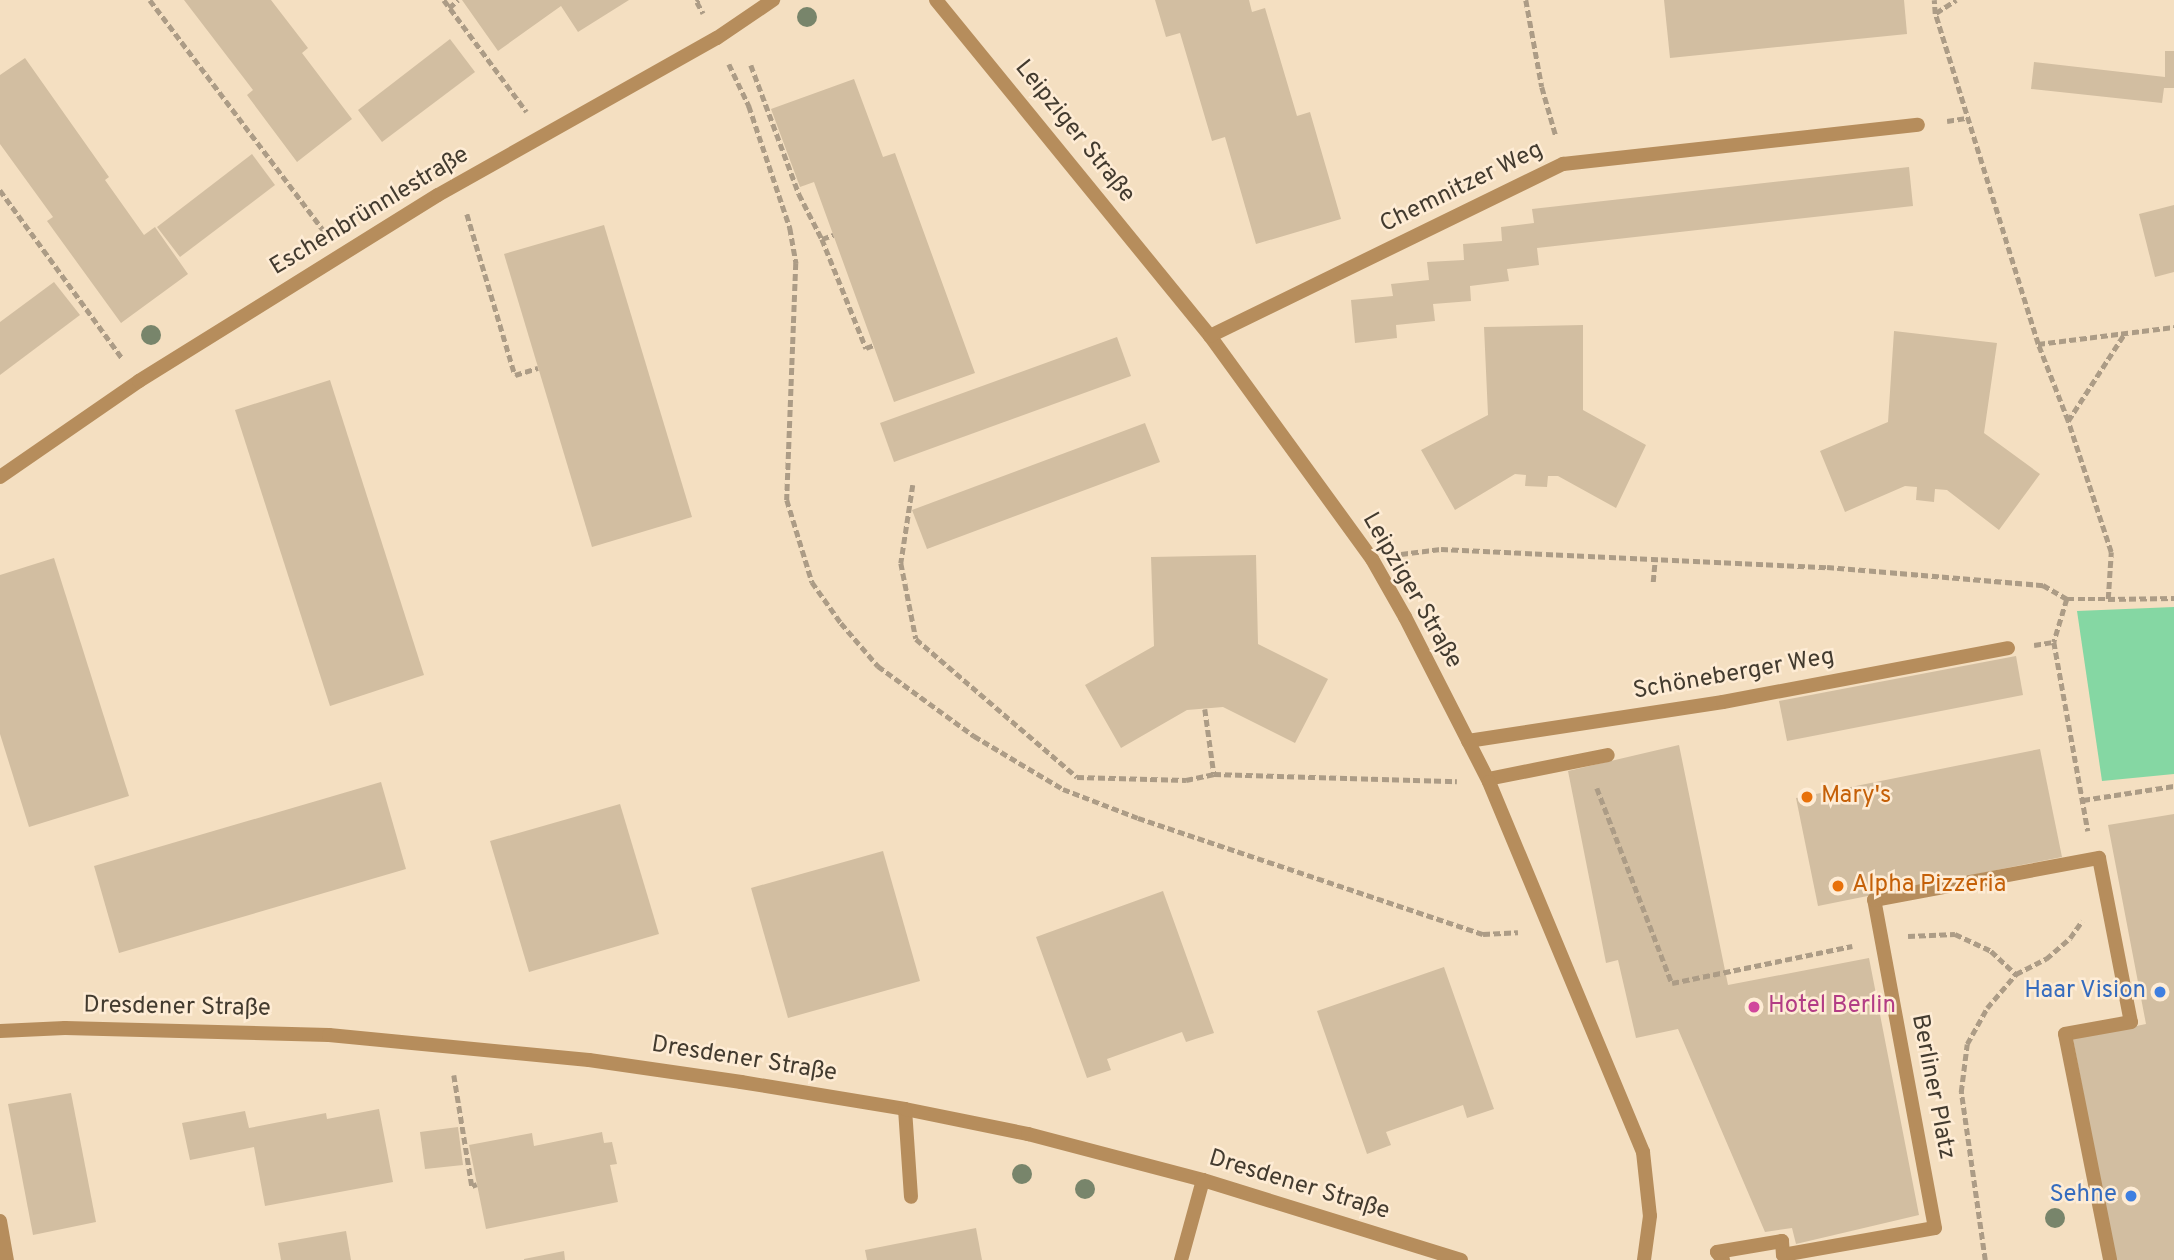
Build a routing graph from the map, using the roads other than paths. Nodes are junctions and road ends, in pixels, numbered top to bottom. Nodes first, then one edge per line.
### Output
1 (773, 0) edge
2 (936, 0) edge
3 (1918, 125) dead end
4 (1210, 336) junction
5 (0, 477) edge
6 (2008, 648) dead end
7 (1468, 741) junction
8 (1608, 755) dead end
9 (1488, 780) junction
10 (0, 1031) edge
11 (905, 1109) junction
12 (1203, 1180) junction
13 (911, 1197) dead end
14 (0, 1221) edge
15 (7, 1260) edge
16 (1181, 1260) edge
17 (1461, 1260) edge
18 (1644, 1260) edge
19 (1723, 1260) edge
20 (2110, 1260) edge

1 - 5 street, Eschenbrünnlestraße
2 - 4 street, Leipziger Straße
3 - 4 street, Chemnitzer Weg
4 - 7 street, Leipziger Straße
6 - 7 street, Schöneberger Weg
7 - 9 street, Leipziger Straße
8 - 9 street
9 - 18 street, Leipziger Straße
10 - 11 street, Dresdener Straße
11 - 12 street, Dresdener Straße
11 - 13 street
12 - 16 street
12 - 17 street, Dresdener Straße
14 - 15 street
19 - 20 street, Berliner Platz

